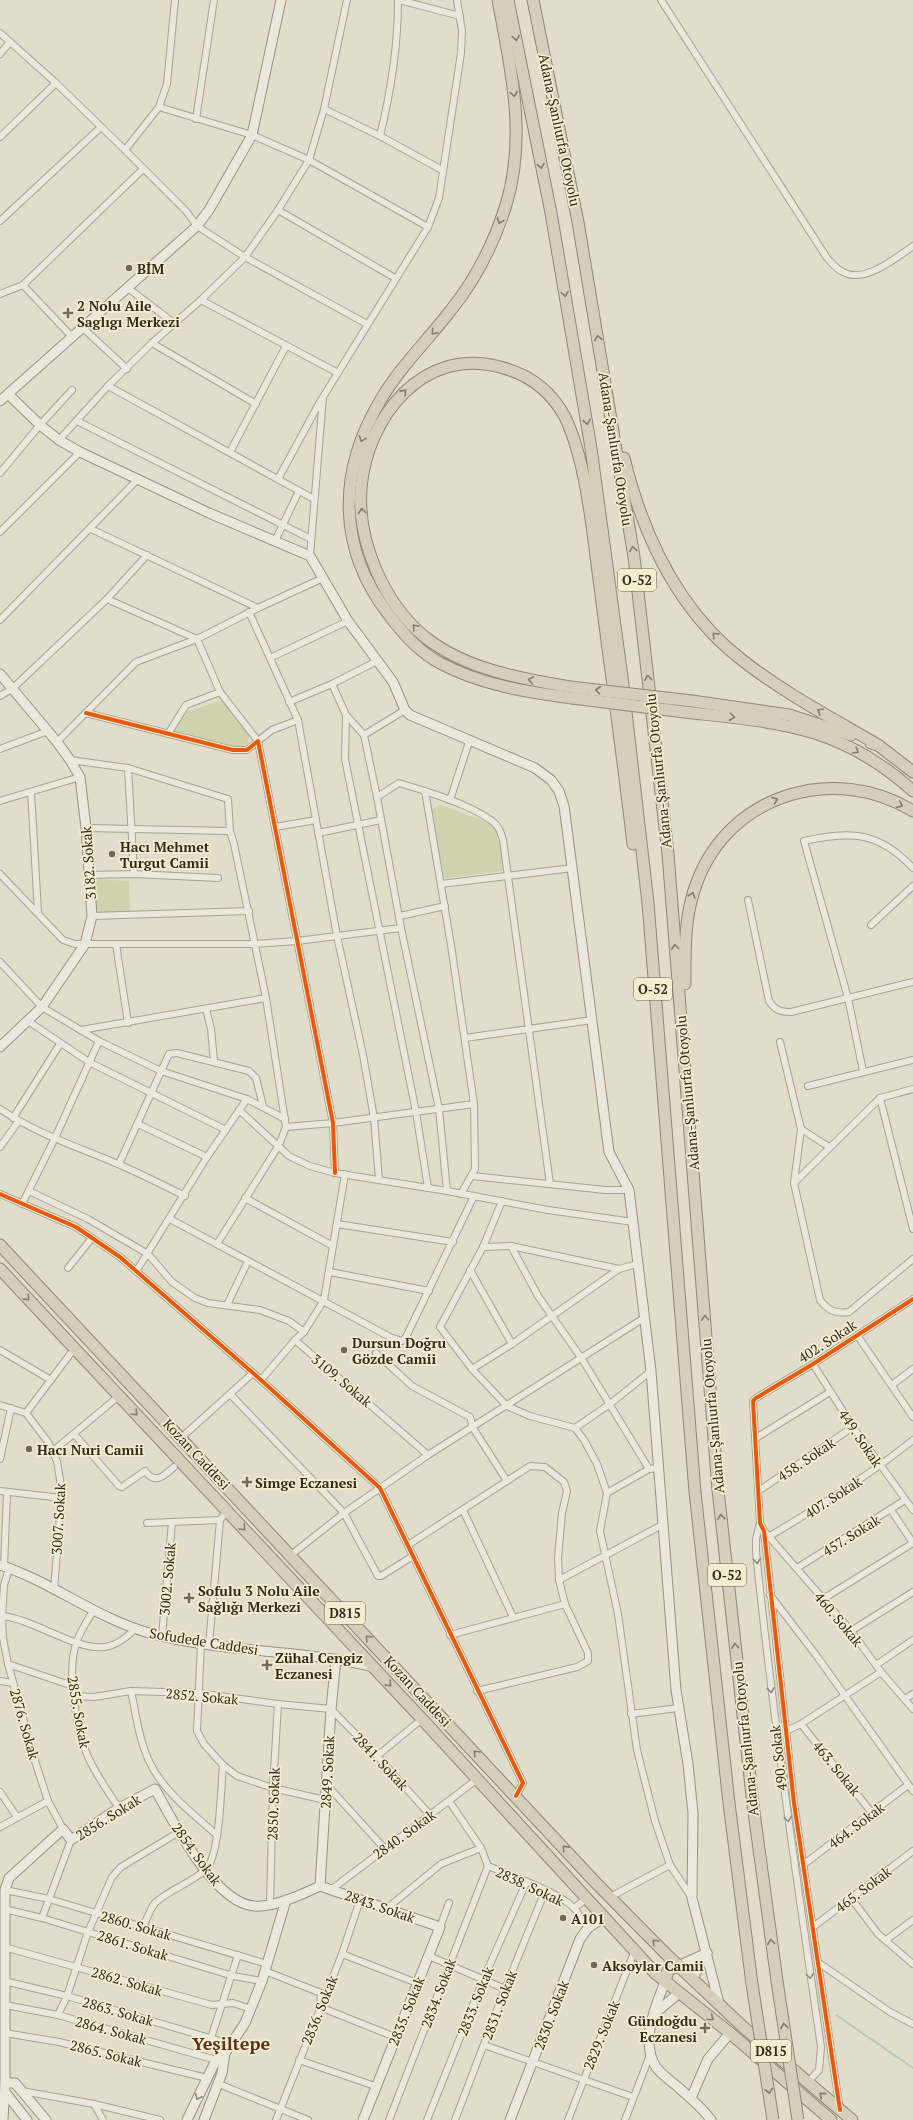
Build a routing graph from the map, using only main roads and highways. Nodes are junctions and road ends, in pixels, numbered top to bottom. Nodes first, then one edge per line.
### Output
1 (281, 0) edge
2 (498, 0) edge
3 (508, 0) edge
4 (533, 0) edge
5 (602, 364) junction
6 (8, 394) junction
7 (0, 401) edge
8 (0, 674) edge
9 (878, 745) junction
10 (913, 772) edge
11 (913, 791) edge
12 (913, 811) edge
13 (656, 1022) junction
14 (0, 1046) edge
15 (685, 1059) junction
16 (0, 1245) edge
17 (1, 1273) edge
18 (4, 1567) edge
19 (336, 1659) junction
20 (374, 1668) junction
21 (159, 1786) joint
22 (4, 1886) edge
23 (320, 1886) junction
24 (286, 1900) junction
25 (603, 1918) junction
26 (440, 1927) joint
27 (707, 1953) junction
28 (680, 1965) junction
29 (692, 1979) junction
30 (671, 1987) junction
31 (719, 2003) junction
32 (654, 2014) junction
33 (730, 2033) junction
34 (225, 2053) junction
35 (3, 2087) edge
36 (691, 2098) junction
37 (3, 2120) edge
38 (27, 2120) edge
39 (46, 2120) edge
40 (187, 2120) edge
41 (204, 2120) edge
42 (363, 2120) edge
43 (510, 2120) edge
44 (711, 2120) edge
45 (773, 2120) edge
46 (798, 2120) edge
47 (832, 2120) edge
48 (852, 2120) edge

1 - 6 main road
2 -> 11 highway, bridge
3 -> 13 highway, Adana-Şanlıurfa Otoyolu / O-52
5 -> 4 highway, Adana-Şanlıurfa Otoyolu / O-52
9 -> 5 highway
15 -> 5 highway, Adana-Şanlıurfa Otoyolu / O-52
6 - 7 main road
6 - 27 main road
8 - 14 main road, 3182. Sokak
9 - 10 highway
9 -> 13 highway, bridge
15 -> 12 highway
13 -> 45 highway, Adana-Şanlıurfa Otoyolu / O-52, bridge
46 -> 15 highway, Adana-Şanlıurfa Otoyolu / O-52, bridge
28 -> 16 highway, Kozan Caddesi / D815
17 -> 20 highway, Kozan Caddesi / D815
18 - 19 main road, Sofudede Caddesi
19 - 20 main road, Sofudede Caddesi
19 - 23 main road, 2849. Sokak
20 -> 25 highway, Kozan Caddesi / D815
21 - 22 main road, 2856. Sokak
21 - 24 main road, 2854. Sokak
22 - 35 main road
23 - 24 main road, 2854. Sokak
23 - 26 main road, 2843. Sokak
24 - 34 main road
25 - 30 highway, Kozan Caddesi / D815
25 - 43 main road, 2830. Sokak
26 - 42 main road, 2835. Sokak
27 - 28 main road
27 - 29 main road
27 - 31 main road
28 - 29 highway, Kozan Caddesi / D815
28 - 30 highway
29 - 30 highway
29 - 31 highway, Kozan Caddesi / D815
30 - 32 main road
30 - 32 main road
30 -> 33 highway, Kozan Caddesi / D815
48 -> 31 highway, Kozan Caddesi / D815
32 - 36 main road
33 - 36 main road
33 - 47 highway, Kozan Caddesi / D815
34 -> 40 main road
34 - 41 main road
35 - 37 main road
35 - 38 main road
35 - 39 main road
36 - 44 main road

